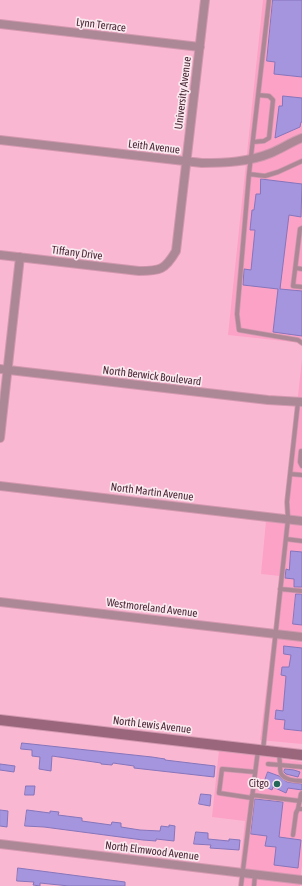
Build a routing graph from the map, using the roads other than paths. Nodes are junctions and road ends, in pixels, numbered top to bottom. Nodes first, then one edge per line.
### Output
1 (205, 0) edge
2 (269, 0) edge
3 (0, 24) edge
4 (200, 47) junction
5 (258, 95) junction
6 (302, 138) edge
7 (0, 140) edge
8 (253, 142) junction
9 (251, 159) junction
10 (302, 161) edge
11 (186, 162) junction
12 (250, 174) junction
13 (302, 228) edge
14 (300, 245) edge
15 (0, 255) edge
16 (20, 257) junction
17 (296, 268) junction
18 (302, 269) edge
19 (152, 271) joint
20 (302, 287) edge
21 (302, 342) edge
22 (4, 370) edge
23 (300, 402) edge
24 (0, 438) edge
25 (301, 451) edge
26 (302, 466) edge
27 (291, 474) junction
28 (302, 475) edge
29 (0, 486) edge
30 (288, 519) junction
31 (302, 521) edge
32 (286, 539) junction
33 (302, 541) edge
34 (280, 589) junction
35 (302, 591) edge
36 (0, 602) edge
37 (275, 634) junction
38 (302, 637) edge
39 (0, 720) edge
40 (260, 750) junction
41 (279, 752) junction
42 (302, 754) edge
43 (268, 764) dead end
44 (280, 765) junction
45 (302, 767) edge
46 (255, 772) junction
47 (301, 782) edge
48 (300, 792) edge
49 (252, 797) junction
50 (300, 801) junction
51 (300, 809) edge
52 (294, 835) dead end
53 (0, 844) edge
54 (243, 873) junction
55 (255, 874) junction
56 (302, 880) edge
57 (241, 886) edge
58 (254, 886) edge

1 - 4 street, University Avenue
2 - 5 lane
3 - 4 street, Lynn Terrace
4 - 11 street, University Avenue
5 - 8 lane
5 - 8 lane
6 - 9 street, Leith Avenue
7 - 11 street, Leith Avenue
8 - 9 lane
9 - 11 street, Leith Avenue
9 - 12 lane
10 - 12 lane
11 - 19 street, University Avenue
12 - 21 lane
13 - 14 lane
14 - 17 lane
15 - 16 street, Tiffany Drive
16 - 19 street, Tiffany Drive
16 - 22 street
17 - 18 lane
17 - 20 lane
22 - 23 street, North Berwick Boulevard
22 - 24 street
23 - 27 lane
25 - 26 lane
27 - 28 lane
27 - 30 lane
29 - 30 street, North Martin Avenue
30 - 31 street, North Martin Avenue
30 - 32 lane
32 - 33 lane
32 - 34 lane
34 - 35 lane
34 - 37 lane
36 - 37 street, Westmoreland Avenue
37 - 38 street, Westmoreland Avenue
37 - 40 lane
39 - 40 main road, North Lewis Avenue
40 - 41 main road, North Lewis Avenue
40 - 46 lane
41 - 42 main road, North Lewis Avenue
41 - 44 lane
43 - 44 lane
44 - 45 lane
44 - 47 lane
46 - 49 lane
46 - 49 lane
48 - 50 lane
49 - 50 lane
49 - 54 lane
50 - 51 lane
51 - 52 lane
53 - 54 street, North Elmwood Avenue
54 - 55 street, North Elmwood Avenue
54 - 57 lane
55 - 56 street, North Elmwood Avenue
55 - 58 lane

